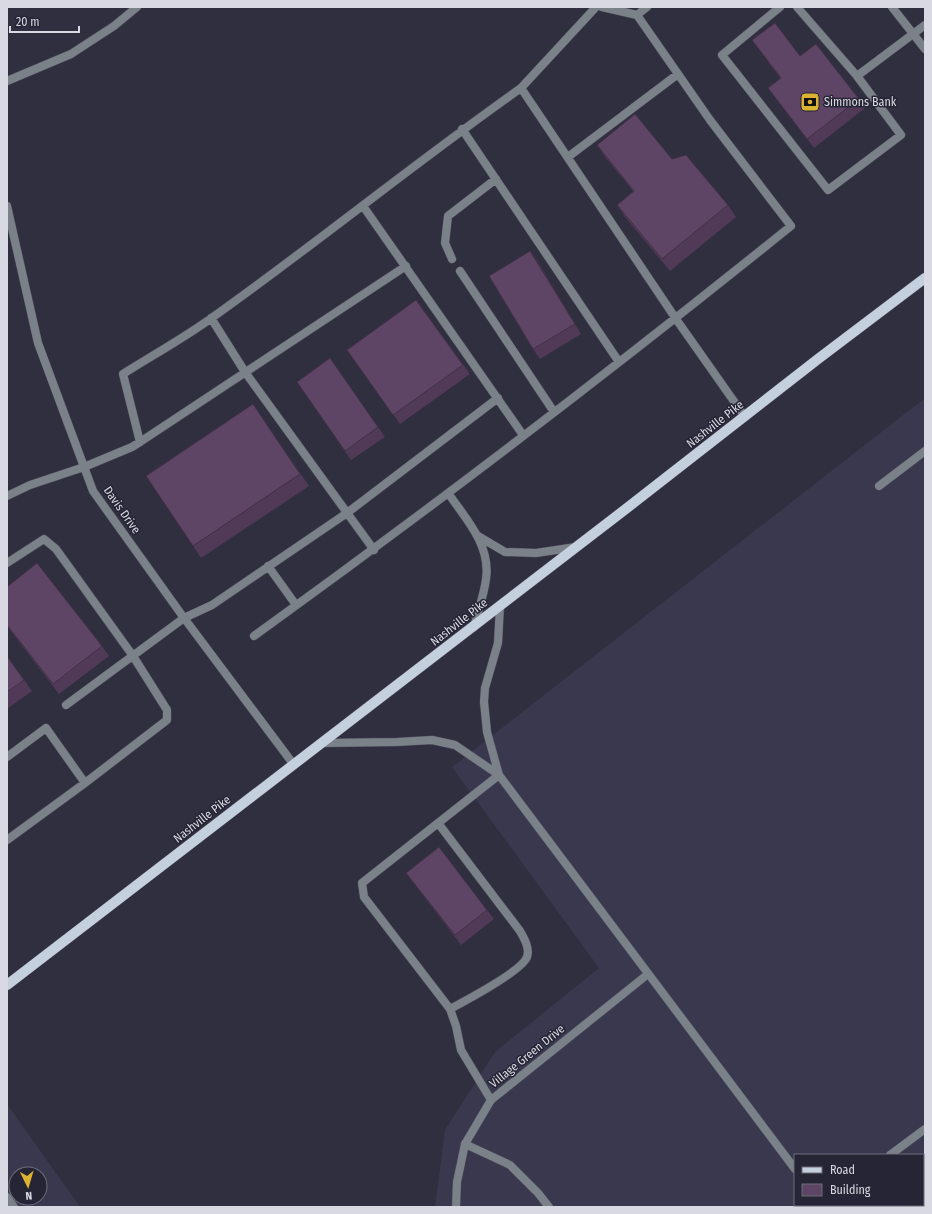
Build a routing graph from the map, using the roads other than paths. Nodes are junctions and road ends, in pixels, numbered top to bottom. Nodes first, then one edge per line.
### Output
1 (137, 7) edge
2 (596, 7) edge
3 (602, 7) edge
4 (647, 7) edge
5 (780, 7) edge
6 (797, 7) edge
7 (892, 7) edge
8 (636, 15) junction
9 (925, 25) edge
10 (913, 33) junction
11 (925, 48) edge
12 (678, 74) junction
13 (857, 76) junction
14 (7, 81) edge
15 (520, 88) junction
16 (462, 129) junction
17 (568, 157) junction
18 (496, 179) junction
19 (7, 206) edge
20 (363, 206) junction
21 (452, 259) dead end
22 (406, 266) junction
23 (460, 271) dead end
24 (925, 278) edge
25 (211, 318) junction
26 (676, 319) junction
27 (619, 362) junction
28 (245, 372) junction
29 (498, 398) junction
30 (554, 412) junction
31 (745, 417) junction
32 (523, 436) junction
33 (140, 442) junction
34 (925, 451) edge
35 (84, 467) junction
36 (879, 486) dead end
37 (448, 493) junction
38 (7, 496) edge
39 (347, 513) junction
40 (478, 536) junction
41 (578, 546) junction
42 (374, 550) junction
43 (7, 563) edge
44 (268, 566) junction
45 (296, 606) junction
46 (500, 606) junction
47 (184, 618) junction
48 (474, 627) junction
49 (254, 636) dead end
50 (133, 656) junction
51 (66, 705) dead end
52 (323, 743) junction
53 (7, 757) edge
54 (294, 765) junction
55 (499, 775) junction
56 (85, 783) junction
57 (438, 823) junction
58 (7, 840) edge
59 (648, 974) junction
60 (7, 985) edge
61 (450, 1009) junction
62 (491, 1100) junction
63 (925, 1129) edge
64 (466, 1144) junction
65 (891, 1154) edge
66 (794, 1168) edge
67 (7, 1197) edge
68 (14, 1207) edge
69 (456, 1207) edge
70 (549, 1207) edge

1 - 14 street
2 - 15 street
3 - 8 street
4 - 8 street
5 - 13 street
6 - 13 street
7 - 10 street
8 - 12 street
9 - 10 street
10 - 11 street
10 - 13 street
12 - 17 street
12 - 26 street
15 - 16 street
15 - 17 street
16 - 18 street
16 - 20 street
17 - 26 street
18 - 21 street
18 - 27 street
19 - 35 street, Davis Drive
20 - 22 street
20 - 25 street
22 - 28 street
22 - 29 street
23 - 30 street
24 - 31 main road, Nashville Pike
25 - 28 street
25 - 33 street
26 - 27 street
26 - 31 street
27 - 30 street
28 - 33 street
28 - 39 street
29 - 32 street
29 - 39 street
30 - 32 street
31 - 41 main road, Nashville Pike
32 - 37 street
33 - 35 street
34 - 36 street
35 - 38 street
35 - 47 street, Davis Drive
37 - 40 street
37 - 42 street
39 - 42 street
39 - 44 street
40 - 41 street
40 - 48 street
41 - 46 main road, Nashville Pike
42 - 45 street
43 - 50 street
44 - 45 street
44 - 47 street
45 - 49 street
46 - 48 main road, Nashville Pike
46 - 55 street
47 - 50 street
47 - 54 street, Davis Drive
48 - 52 main road, Nashville Pike
50 - 51 street
50 - 56 street
52 - 54 main road, Nashville Pike
52 - 55 street
53 - 56 street
54 - 60 main road, Nashville Pike
55 - 57 street
55 - 59 street
56 - 58 street
57 - 61 street
57 - 61 street
59 - 62 street, Village Green Drive
59 - 66 street
61 - 62 street
62 - 64 street, Village Green Drive
63 - 65 street
64 - 69 street, Village Green Drive
64 - 70 street
67 - 68 street

